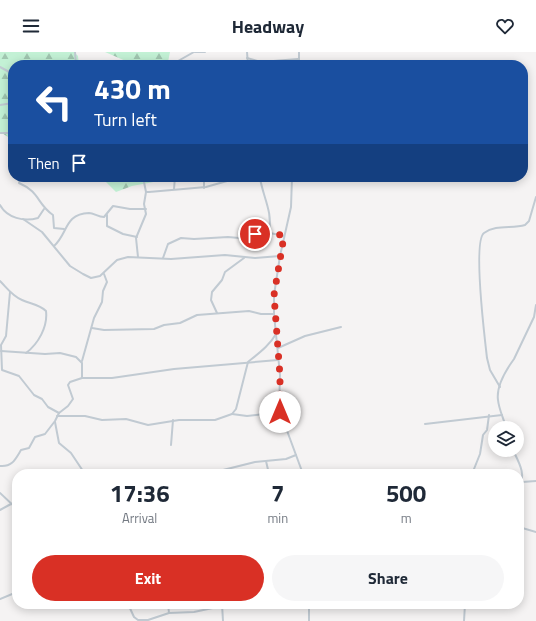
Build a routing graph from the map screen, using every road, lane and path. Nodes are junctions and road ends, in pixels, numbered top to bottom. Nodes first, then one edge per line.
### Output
1 (195, 52) edge
2 (206, 52) edge
3 (247, 52) edge
4 (299, 52) edge
5 (247, 58) joint
6 (298, 59) joint
7 (180, 60) edge
8 (254, 60) edge
9 (286, 60) edge
10 (19, 182) edge
11 (144, 182) edge
12 (175, 182) edge
13 (204, 182) edge
14 (224, 182) edge
15 (260, 182) edge
16 (292, 182) edge
17 (204, 188) junction
18 (174, 189) junction
19 (146, 192) junction
20 (536, 197) edge
21 (0, 205) edge
22 (146, 208) junction
23 (45, 209) junction
24 (107, 213) junction
25 (23, 219) junction
26 (64, 229) junction
27 (269, 232) junction
28 (284, 236) junction
29 (137, 237) junction
30 (54, 246) junction
31 (280, 256) junction
32 (138, 257) junction
33 (163, 258) junction
34 (244, 258) junction
35 (104, 274) junction
36 (0, 280) edge
37 (10, 292) junction
38 (536, 305) edge
39 (217, 313) junction
40 (274, 314) junction
41 (341, 327) dead end
42 (92, 328) junction
43 (276, 333) junction
44 (278, 348) junction
45 (1, 351) edge
46 (26, 353) junction
47 (278, 360) junction
48 (82, 361) junction
49 (248, 362) junction
50 (82, 378) junction
51 (500, 387) junction
52 (58, 412) junction
53 (280, 412) junction
54 (232, 414) junction
55 (489, 415) junction
56 (502, 415) junction
57 (57, 416) junction
58 (173, 420) junction
59 (55, 421) junction
60 (504, 421) edge
61 (425, 424) dead end
62 (171, 445) dead end
63 (296, 455) junction
64 (516, 457) edge
65 (266, 461) junction
66 (0, 466) edge
67 (82, 469) edge
68 (223, 469) edge
69 (268, 469) edge
70 (301, 469) edge
71 (474, 469) edge
72 (521, 469) edge
73 (536, 481) edge
74 (524, 482) edge
75 (0, 493) edge
76 (11, 504) joint
77 (0, 510) edge
78 (524, 528) edge
79 (536, 532) edge
80 (12, 594) edge
81 (0, 598) edge
82 (130, 609) edge
83 (169, 609) edge
84 (206, 609) edge
85 (222, 609) edge
86 (309, 609) edge
87 (465, 609) edge
88 (169, 613) junction
89 (138, 620) edge
90 (223, 621) edge
91 (309, 621) edge
92 (464, 621) edge

1 - 2 street
1 - 7 street
3 - 5 street
4 - 6 street
5 - 8 street
6 - 9 street
10 - 23 street
11 - 19 street
12 - 18 street
13 - 17 street
14 - 17 street
15 - 27 street
16 - 28 street
17 - 18 street
18 - 19 street
19 - 22 street
20 - 51 street
21 - 25 street
22 - 24 street
22 - 29 street
23 - 25 street
23 - 26 street
24 - 26 street
24 - 29 street
25 - 30 street
26 - 30 street
27 - 28 street
27 - 33 street
28 - 31 street
29 - 32 street
30 - 35 street
31 - 34 street
31 - 40 street
32 - 33 street
32 - 35 street
33 - 34 street
34 - 39 street
35 - 42 street
36 - 37 street
37 - 45 street
37 - 46 street
38 - 51 street
39 - 40 street
39 - 42 street
40 - 43 street
41 - 44 street
42 - 48 street
43 - 44 street
43 - 49 street
44 - 47 street
45 - 46 street
45 - 52 street
46 - 48 street
47 - 49 street
47 - 53 street
48 - 50 street
49 - 50 street
49 - 54 street
50 - 52 street
51 - 56 street
52 - 57 street
53 - 54 street
53 - 63 street
54 - 58 street
55 - 56 street
55 - 61 street
55 - 71 street
56 - 60 street
57 - 58 street
57 - 59 street
58 - 62 street
59 - 66 street
59 - 67 street
63 - 65 street
63 - 70 street
64 - 72 street
65 - 68 street
65 - 69 street
73 - 74 street
75 - 76 street
76 - 77 street
78 - 79 street
80 - 81 street
82 - 89 street
83 - 88 street
84 - 88 street
85 - 90 street
86 - 91 street
87 - 92 street
88 - 89 street

